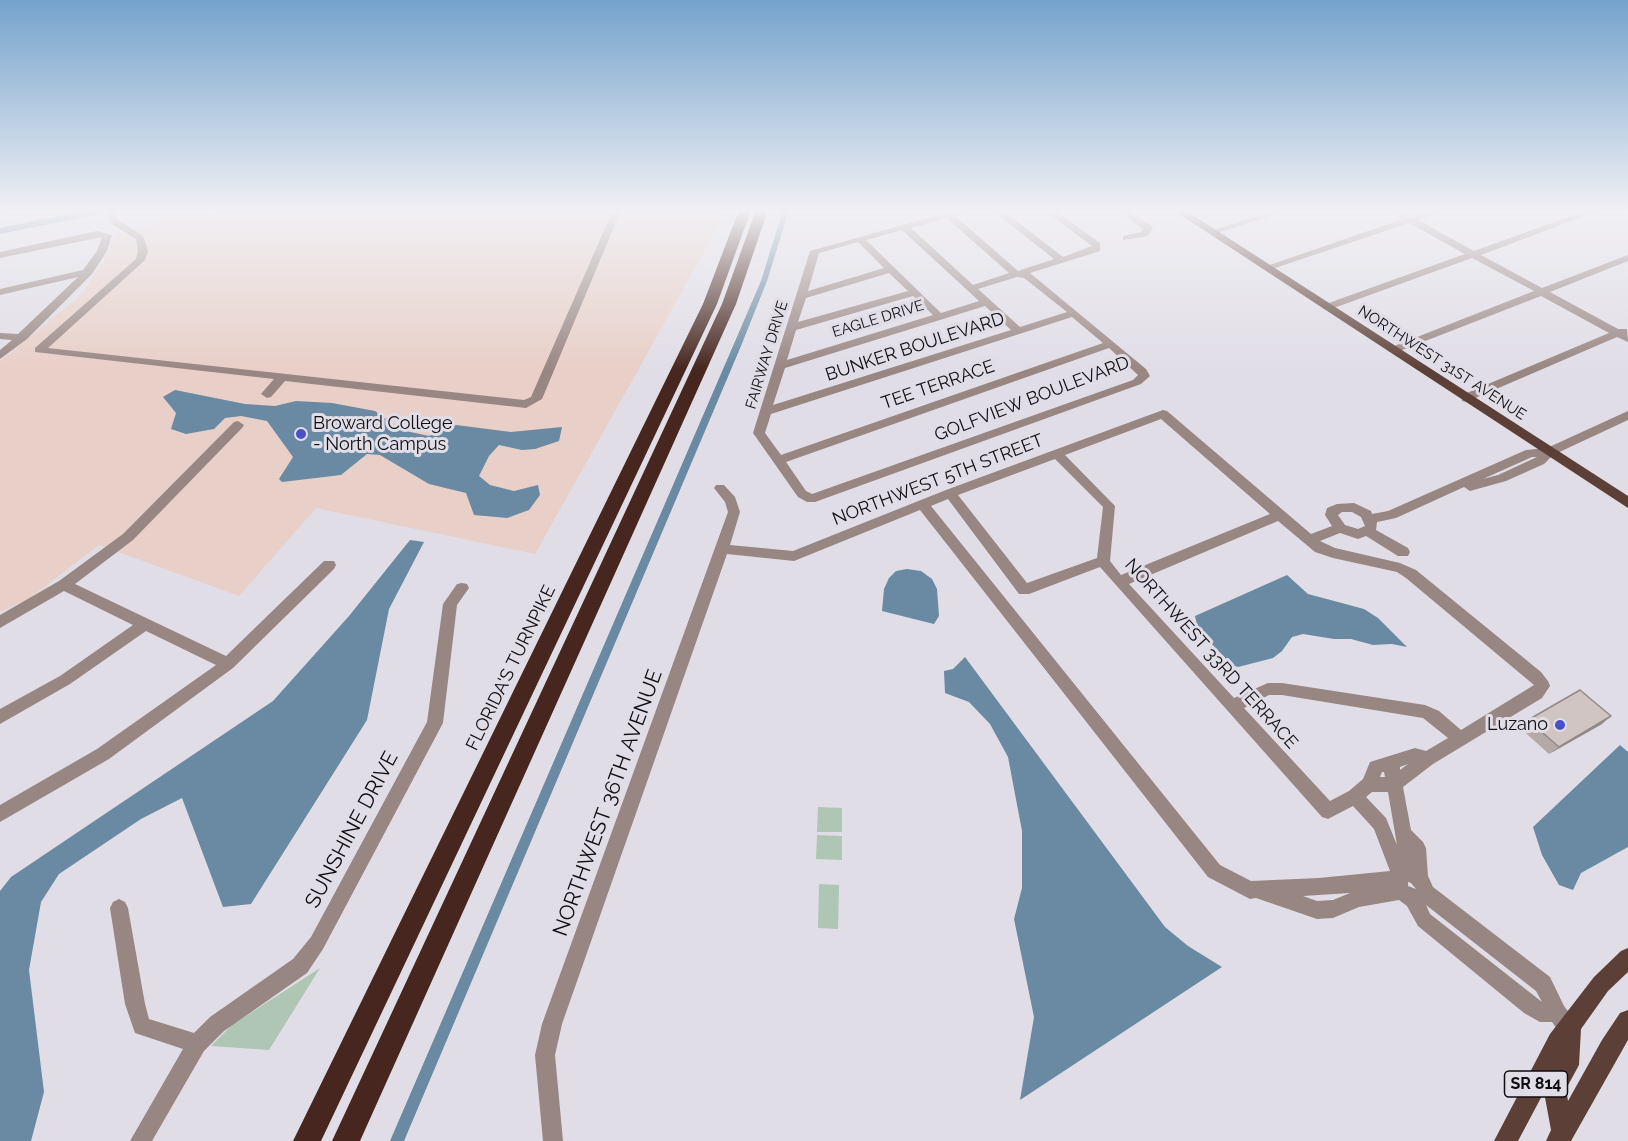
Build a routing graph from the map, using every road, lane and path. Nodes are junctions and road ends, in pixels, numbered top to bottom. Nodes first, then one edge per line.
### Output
1 (94, 263) edge
2 (136, 263) edge
3 (594, 263) edge
4 (726, 263) edge
5 (743, 263) edge
6 (811, 263) edge
7 (885, 263) edge
8 (944, 263) edge
9 (1004, 263) edge
10 (1051, 263) edge
11 (1259, 263) edge
12 (1280, 263) edge
13 (1448, 263) edge
14 (1490, 263) edge
15 (1615, 263) edge
16 (1266, 268) junction
17 (891, 269) junction
18 (89, 272) junction
19 (1016, 274) junction
20 (972, 288) junction
21 (0, 292) edge
22 (915, 292) junction
23 (1541, 292) junction
24 (801, 296) junction
25 (987, 302) junction
26 (1327, 307) junction
27 (1074, 313) junction
28 (939, 316) junction
29 (790, 328) junction
30 (1018, 331) junction
31 (1625, 333) edge
32 (0, 336) edge
33 (23, 337) junction
34 (1111, 344) junction
35 (1393, 350) junction
36 (0, 356) edge
37 (778, 366) junction
38 (283, 376) junction
39 (267, 394) dead end
40 (1466, 398) junction
41 (765, 412) junction
42 (1628, 415) edge
43 (238, 425) dead end
44 (1549, 452) junction
45 (1058, 455) junction
46 (778, 460) junction
47 (720, 488) dead end
48 (950, 494) junction
49 (811, 499) joint
50 (1628, 503) edge
51 (924, 506) junction
52 (1277, 516) junction
53 (1369, 525) junction
54 (1340, 528) junction
55 (1309, 540) junction
56 (722, 549) junction
57 (1403, 552) dead end
58 (1103, 561) junction
59 (329, 565) dead end
60 (1119, 582) junction
61 (64, 585) junction
62 (462, 588) dead end
63 (0, 622) edge
64 (144, 625) junction
65 (228, 664) junction
66 (1232, 706) junction
67 (0, 717) edge
68 (1460, 739) junction
69 (1427, 759) junction
70 (1391, 763) junction
71 (1369, 784) junction
72 (1394, 785) junction
73 (1355, 796) junction
74 (0, 814) edge
75 (1409, 884) junction
76 (119, 908) dead end
77 (1628, 958) edge
78 (1564, 1021) junction
79 (1628, 1022) edge
80 (197, 1044) junction
81 (1561, 1136) edge
82 (140, 1141) edge
83 (307, 1141) edge
84 (346, 1141) edge
85 (553, 1141) edge
86 (1506, 1141) edge

1 - 18 street
2 - 38 street
3 - 38 street
4 - 83 highway, FLORIDA'S TURNPIKE
5 - 84 highway
6 - 24 street, FAIRWAY DRIVE
7 - 17 street
8 - 20 street
9 - 19 street, GOLFVIEW BOULEVARD
10 - 19 street
11 - 16 main road, NORTHWEST 31ST AVENUE
12 - 16 street
13 - 26 street
14 - 23 street
15 - 23 street
16 - 26 main road, NORTHWEST 31ST AVENUE
17 - 22 street
17 - 24 street
18 - 21 street
18 - 33 street
19 - 20 street
19 - 27 street, GOLFVIEW BOULEVARD
20 - 25 street
22 - 28 street
22 - 29 street
23 - 31 street
23 - 35 street
24 - 29 street, FAIRWAY DRIVE
25 - 28 street, EAGLE DRIVE
25 - 30 street
26 - 35 main road, NORTHWEST 31ST AVENUE
27 - 30 street, BUNKER BOULEVARD
27 - 34 street, GOLFVIEW BOULEVARD
28 - 37 street, EAGLE DRIVE
29 - 37 street, FAIRWAY DRIVE
30 - 41 street, BUNKER BOULEVARD
31 - 40 street
32 - 33 street
33 - 36 street
34 - 46 street, TEE TERRACE
34 - 49 street, GOLFVIEW BOULEVARD
35 - 40 main road, NORTHWEST 31ST AVENUE
37 - 41 street, FAIRWAY DRIVE
38 - 39 street
40 - 44 main road, NORTHWEST 31ST AVENUE
41 - 46 street, FAIRWAY DRIVE
42 - 44 street
43 - 61 street
44 - 50 main road, NORTHWEST 31ST AVENUE
44 - 53 street
45 - 48 street, NORTHWEST 5TH STREET
45 - 52 street, NORTHWEST 5TH STREET
45 - 58 street, NORTHWEST 33RD TERRACE
46 - 49 street, FAIRWAY DRIVE
47 - 56 street, NORTHWEST 36TH AVENUE
48 - 51 street, NORTHWEST 5TH STREET
48 - 58 street
51 - 56 street, NORTHWEST 5TH STREET
51 - 75 street
52 - 55 street
52 - 60 street
53 - 54 street
53 - 54 street
53 - 57 street
54 - 55 street
55 - 68 street
56 - 85 street, NORTHWEST 36TH AVENUE
58 - 60 street, NORTHWEST 33RD TERRACE
59 - 65 street
60 - 66 street, NORTHWEST 33RD TERRACE
61 - 63 street
61 - 64 street
62 - 80 street, SUNSHINE DRIVE
64 - 65 street
64 - 67 street
65 - 74 street
66 - 68 street
66 - 73 street, NORTHWEST 33RD TERRACE
68 - 69 street
69 - 70 street
69 - 72 street
70 - 71 street, NORTHWEST 33RD TERRACE
70 - 72 street
71 - 72 street
71 - 73 street, NORTHWEST 33RD TERRACE
72 - 75 street
73 - 75 street
75 - 78 street
76 - 80 street
77 - 78 main road, SR 814
78 - 81 main road
78 - 86 main road, SR 814
79 - 81 main road, SR 814
80 - 82 street, SUNSHINE DRIVE

